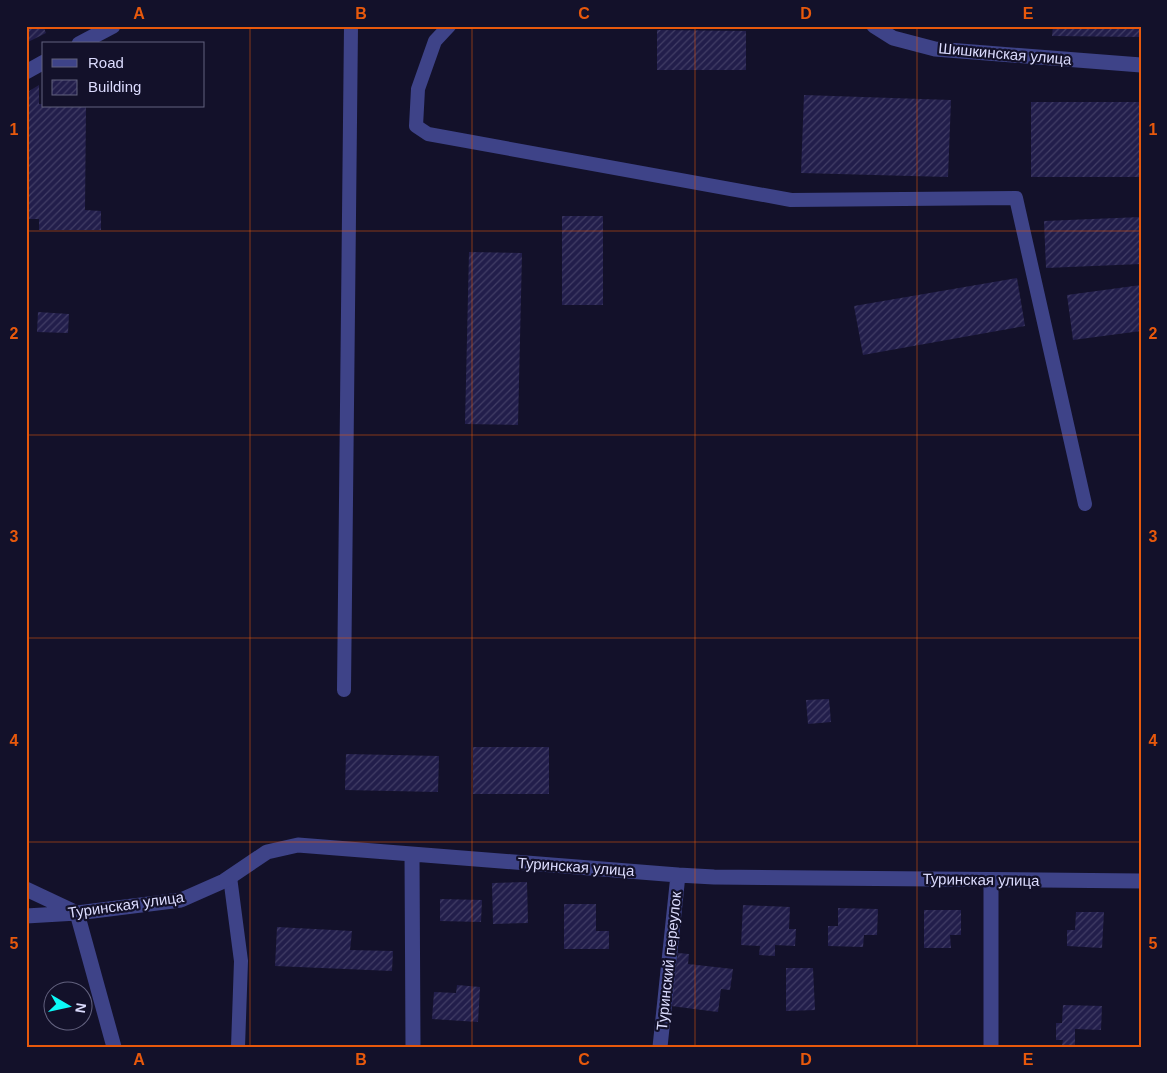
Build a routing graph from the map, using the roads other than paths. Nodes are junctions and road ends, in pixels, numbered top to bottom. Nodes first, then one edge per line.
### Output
1 (113, 26) edge
2 (351, 26) edge
3 (449, 26) edge
4 (874, 26) edge
5 (83, 42) edge
6 (42, 63) edge
7 (1141, 65) edge
8 (26, 72) edge
9 (1085, 504) dead end
10 (344, 690) dead end
11 (412, 854) junction
12 (678, 875) junction
13 (230, 877) junction
14 (991, 880) junction
15 (1141, 881) edge
16 (26, 889) edge
17 (77, 913) junction
18 (26, 916) edge
19 (114, 1047) edge
20 (238, 1047) edge
21 (414, 1047) edge
22 (660, 1047) edge
23 (992, 1047) edge

1 - 5 street
2 - 10 lane
3 - 9 lane
4 - 7 street, Шишкинская улица
6 - 8 street
11 - 12 street, Туринская улица
11 - 13 street, Туринская улица
11 - 21 street
12 - 14 street, Туринская улица
12 - 22 street, Туринский переулок
13 - 17 street, Туринская улица
13 - 20 lane
14 - 15 street, Туринская улица
14 - 23 street
16 - 17 street
17 - 18 street, Туринская улица
17 - 19 street

